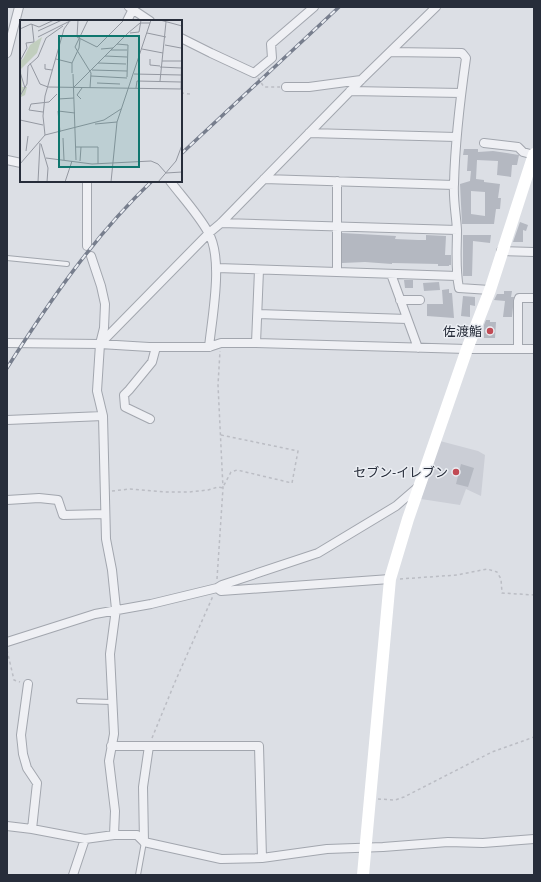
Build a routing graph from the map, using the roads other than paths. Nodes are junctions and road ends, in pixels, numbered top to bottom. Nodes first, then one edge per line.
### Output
1 (19, 7) edge
2 (314, 7) edge
3 (436, 7) edge
4 (132, 8) edge
5 (142, 18) edge
6 (127, 20) edge
7 (182, 38) edge
8 (390, 52) junction
9 (7, 53) edge
10 (361, 80) junction
11 (286, 87) road end
12 (350, 91) junction
13 (461, 93) junction
14 (309, 133) junction
15 (456, 137) junction
16 (484, 143) dead end
17 (534, 154) edge
18 (7, 160) edge
19 (20, 164) edge
20 (264, 179) junction
21 (338, 181) junction
22 (87, 182) edge
23 (171, 182) edge
24 (454, 185) junction
25 (221, 223) junction
26 (338, 228) junction
27 (457, 230) junction
28 (209, 233) junction
29 (87, 246) dead end
30 (501, 252) junction
31 (534, 252) edge
32 (91, 256) dead end
33 (7, 258) edge
34 (67, 264) dead end
35 (217, 268) junction
36 (259, 270) junction
37 (338, 272) junction
38 (391, 274) junction
39 (457, 276) junction
40 (490, 290) junction
41 (534, 298) edge
42 (400, 300) junction
43 (420, 300) dead end
44 (258, 314) junction
45 (407, 319) junction
46 (7, 343) edge
47 (100, 344) junction
48 (256, 344) junction
49 (156, 347) junction
50 (209, 347) junction
51 (418, 348) junction
52 (518, 348) junction
53 (467, 349) junction
54 (534, 349) edge
55 (103, 416) junction
56 (150, 418) dead end
57 (7, 420) edge
58 (420, 485) junction
59 (7, 500) edge
60 (105, 514) junction
61 (390, 579) junction
62 (217, 588) junction
63 (116, 609) junction
64 (7, 642) edge
65 (28, 684) road end
66 (80, 701) dead end
67 (112, 702) junction
68 (111, 746) junction
69 (149, 746) junction
70 (7, 826) edge
71 (32, 829) junction
72 (114, 835) junction
73 (85, 839) junction
74 (534, 839) edge
75 (144, 842) junction
76 (366, 848) junction
77 (262, 858) junction
78 (73, 875) edge
79 (138, 875) edge
80 (363, 875) edge

1 - 9 street
2 - 7 street
3 - 8 street
4 - 5 street
4 - 6 street
8 - 10 street
8 - 13 street
10 - 11 street
10 - 12 street
12 - 13 street
12 - 14 street
13 - 15 street
14 - 15 street
14 - 20 street
15 - 24 street
16 - 17 street
17 - 30 street
18 - 19 street
20 - 21 street
20 - 25 street
21 - 24 street
21 - 26 street
22 - 29 street
23 - 28 street
24 - 27 street
25 - 26 street
25 - 28 street
26 - 27 street
26 - 37 street
27 - 39 street
28 - 35 street
28 - 47 street
30 - 31 street
30 - 40 street
32 - 47 street
33 - 34 lane
35 - 36 street
35 - 50 street
36 - 37 street
36 - 44 street
37 - 38 street
38 - 39 street
38 - 42 street
39 - 40 street
40 - 53 street
41 - 52 street
42 - 43 street
42 - 45 street
44 - 45 street
44 - 48 street
45 - 51 street
46 - 47 street
47 - 49 street
47 - 55 street
48 - 50 street
48 - 51 street
49 - 50 street
49 - 56 street
51 - 53 street
52 - 53 street
52 - 54 street
53 - 58 street
55 - 57 street
55 - 60 street
58 - 61 street
58 - 62 street
59 - 60 street
60 - 63 street
61 - 62 street
61 - 76 street
62 - 63 street
63 - 64 street
63 - 67 street
65 - 71 street
66 - 67 lane
67 - 68 street
68 - 69 street
68 - 72 street
69 - 75 street
69 - 77 street
70 - 71 street
71 - 73 street
72 - 73 street
72 - 75 street
73 - 78 street
74 - 76 street
75 - 77 street
75 - 79 lane
76 - 77 street
76 - 80 street

